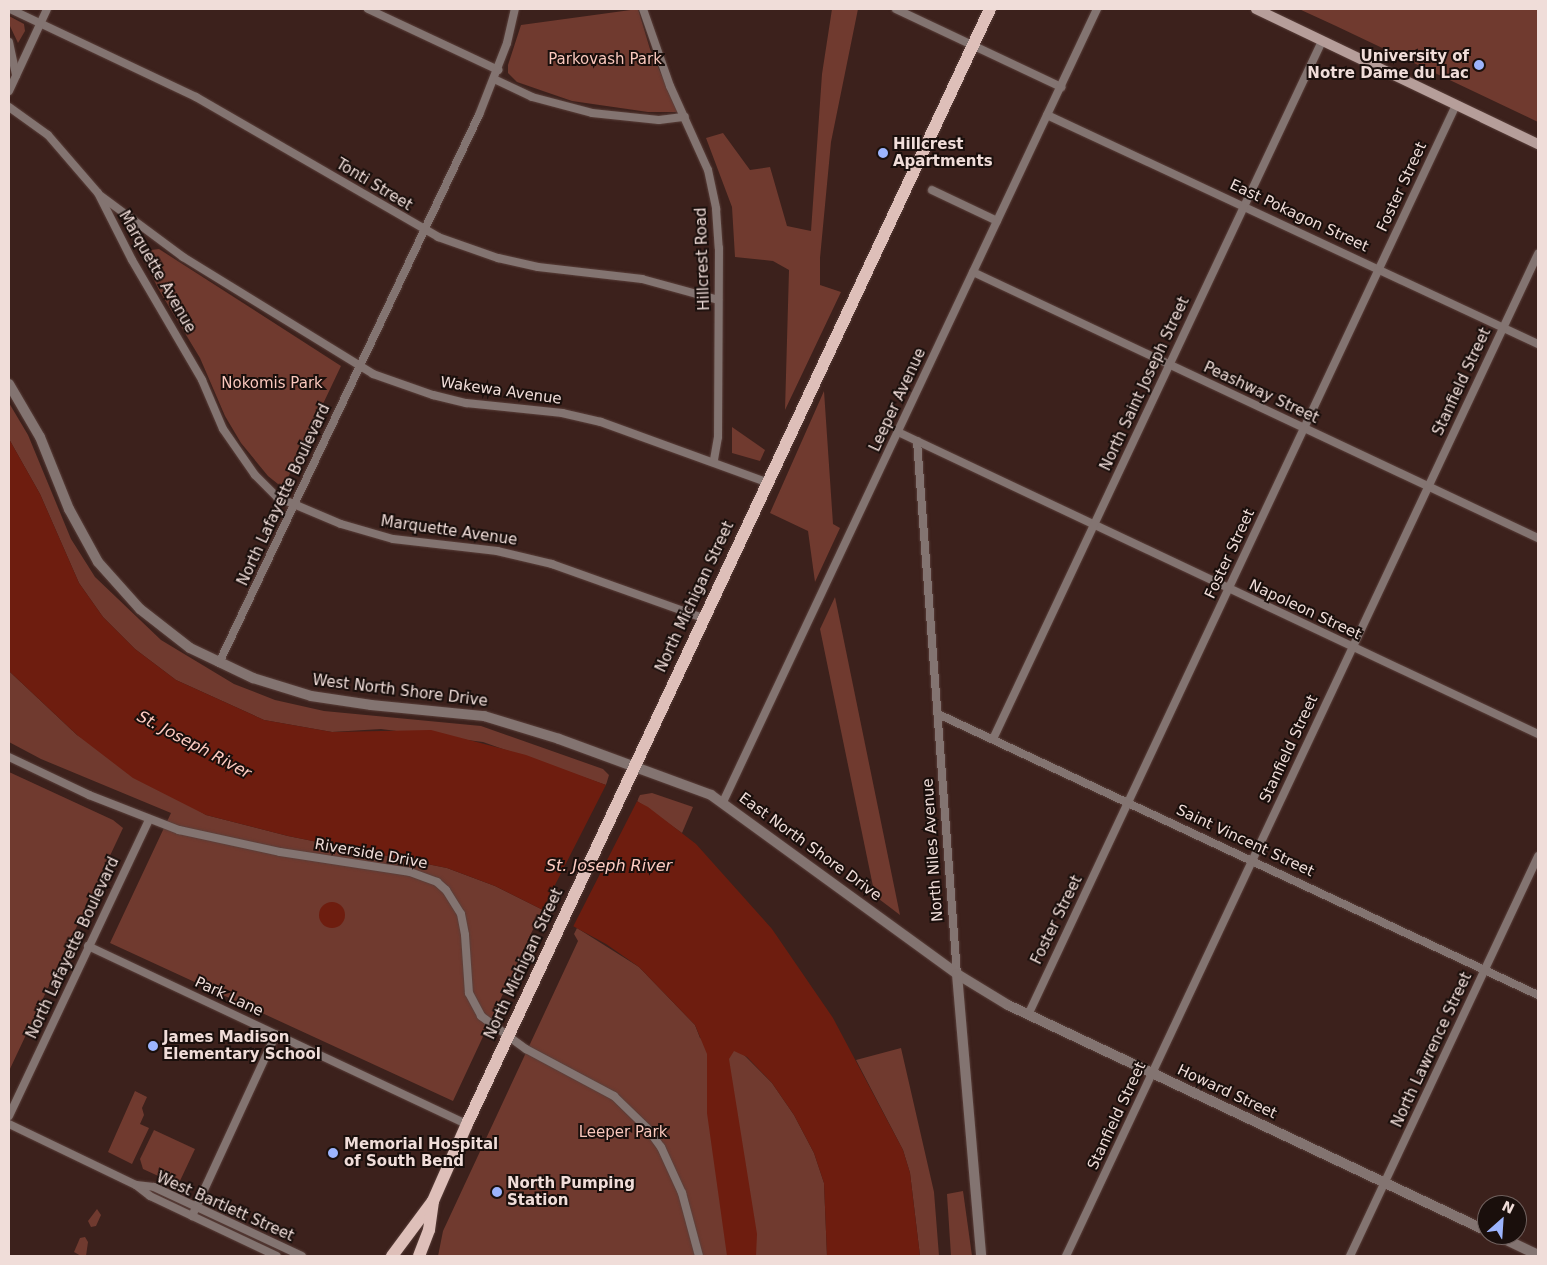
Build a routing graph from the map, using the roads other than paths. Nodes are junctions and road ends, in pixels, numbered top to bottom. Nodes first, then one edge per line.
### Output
1 (10, 9) edge
2 (47, 9) edge
3 (368, 9) edge
4 (515, 9) edge
5 (643, 9) edge
6 (896, 9) edge
7 (990, 9) edge
8 (1097, 9) edge
9 (1256, 9) edge
10 (40, 24) junction
11 (1322, 41) junction
12 (9, 42) edge
13 (972, 45) junction
14 (498, 70) junction
15 (16, 74) junction
16 (494, 79) junction
17 (1061, 87) junction
18 (9, 91) edge
19 (1456, 105) junction
20 (9, 107) edge
21 (1047, 115) junction
22 (685, 117) junction
23 (1538, 144) edge
24 (932, 190) dead end
25 (98, 193) junction
26 (1243, 205) junction
27 (997, 221) junction
28 (424, 230) junction
29 (1538, 254) edge
30 (1379, 268) junction
31 (973, 272) junction
32 (718, 300) junction
33 (1503, 327) junction
34 (1538, 344) edge
35 (1168, 365) junction
36 (360, 367) junction
37 (9, 384) edge
38 (1304, 428) junction
39 (898, 432) junction
40 (917, 441) junction
41 (714, 460) junction
42 (766, 482) junction
43 (1428, 486) junction
44 (294, 506) junction
45 (1094, 526) junction
46 (1538, 538) edge
47 (1228, 589) junction
48 (703, 618) junction
49 (1352, 647) junction
50 (219, 663) junction
51 (938, 714) junction
52 (1538, 734) edge
53 (993, 739) junction
54 (9, 757) edge
55 (634, 766) junction
56 (723, 802) junction
57 (1128, 802) junction
58 (149, 820) junction
59 (1538, 856) edge
60 (1252, 860) junction
61 (88, 946) junction
62 (1485, 970) junction
63 (958, 974) junction
64 (1538, 995) edge
65 (1028, 1015) junction
66 (276, 1034) junction
67 (508, 1036) junction
68 (1152, 1073) junction
69 (9, 1116) edge
70 (9, 1124) edge
71 (467, 1124) junction
72 (1385, 1182) junction
73 (136, 1185) junction
74 (433, 1201) junction
75 (196, 1206) junction
76 (192, 1216) junction
77 (1477, 1226) edge
78 (1517, 1245) edge
79 (984, 1255) edge
80 (1538, 1255) edge
81 (277, 1256) edge
82 (302, 1256) edge
83 (392, 1256) edge
84 (419, 1256) edge
85 (699, 1256) edge
86 (1066, 1256) edge
87 (1350, 1256) edge

1 - 10 street
2 - 10 street
3 - 14 street
4 - 14 street, North Lafayette Boulevard
5 - 22 street, Hillcrest Road
6 - 13 street
7 - 13 main road, North Michigan Street
8 - 17 street, Leeper Avenue
9 - 11 main road
10 - 15 street
10 - 28 street, Tonti Street
11 - 19 main road
11 - 26 street, North Saint Joseph Street
12 - 15 street
13 - 17 street
13 - 42 main road, North Michigan Street
14 - 16 street, North Lafayette Boulevard
15 - 18 street
16 - 22 street
16 - 28 street, North Lafayette Boulevard
17 - 21 street, Leeper Avenue
19 - 23 main road
19 - 30 street, Foster Street
20 - 25 street, Marquette Avenue
21 - 26 street, East Pokagon Street
21 - 27 street, Leeper Avenue
22 - 32 street, Hillcrest Road
24 - 27 street
25 - 36 street, Wakewa Avenue
25 - 44 street, Marquette Avenue
26 - 30 street, East Pokagon Street
26 - 35 street, North Saint Joseph Street
27 - 31 street, Leeper Avenue
28 - 32 street, Tonti Street
28 - 36 street, North Lafayette Boulevard
29 - 33 street, Stanfield Street
30 - 33 street, East Pokagon Street
30 - 38 street, Foster Street
31 - 35 street, Peashway Street
31 - 39 street, Leeper Avenue
32 - 41 street, Hillcrest Road
33 - 34 street, East Pokagon Street
33 - 43 street, Stanfield Street
35 - 38 street, Peashway Street
35 - 45 street, North Saint Joseph Street
36 - 41 street, Wakewa Avenue
36 - 44 street, North Lafayette Boulevard
37 - 50 street, West North Shore Drive
38 - 43 street, Peashway Street
38 - 47 street, Foster Street
39 - 40 street, Napoleon Street
39 - 56 street, Leeper Avenue
40 - 45 street, Napoleon Street
40 - 51 street, North Niles Avenue
41 - 42 street, Wakewa Avenue
42 - 48 main road, North Michigan Street
43 - 46 street, Peashway Street
43 - 49 street, Stanfield Street
44 - 48 street, Marquette Avenue
44 - 50 street, North Lafayette Boulevard
45 - 47 street, Napoleon Street
45 - 53 street, North Saint Joseph Street
47 - 49 street, Napoleon Street
47 - 57 street, Foster Street
48 - 55 main road, North Michigan Street
49 - 52 street, Napoleon Street
49 - 60 street, Stanfield Street
50 - 55 street, West North Shore Drive
51 - 53 street, Saint Vincent Street
51 - 63 street, North Niles Avenue
53 - 57 street, Saint Vincent Street
54 - 58 street, Riverside Drive
55 - 56 street, East North Shore Drive
55 - 67 main road, North Michigan Street
56 - 63 street, East North Shore Drive
57 - 60 street, Saint Vincent Street
57 - 65 street, Foster Street
58 - 61 street, North Lafayette Boulevard
58 - 67 street, Riverside Drive
59 - 62 street, North Lawrence Street
60 - 62 street, Saint Vincent Street
60 - 68 street, Stanfield Street
61 - 66 street, Park Lane
61 - 69 street, North Lafayette Boulevard
62 - 64 street, Saint Vincent Street
62 - 72 street, North Lawrence Street
63 - 65 street, Howard Street
63 - 79 street, North Niles Avenue
65 - 68 street, Howard Street
66 - 71 street, Park Lane
66 - 75 street
67 - 71 main road, North Michigan Street
67 - 85 street, Riverside Drive
68 - 72 street, Howard Street
68 - 86 street, Stanfield Street
70 - 73 street, West Bartlett Street
71 - 74 main road, North Michigan Street
72 - 77 street, Howard Street
72 - 87 street, North Lawrence Street
73 - 75 street, West Bartlett Street
73 - 76 street, West Bartlett Street
74 - 83 main road, North Michigan Street
74 - 84 main road, North Michigan Street
75 - 76 street
75 - 82 street, West Bartlett Street
76 - 81 street, West Bartlett Street
78 - 80 street

